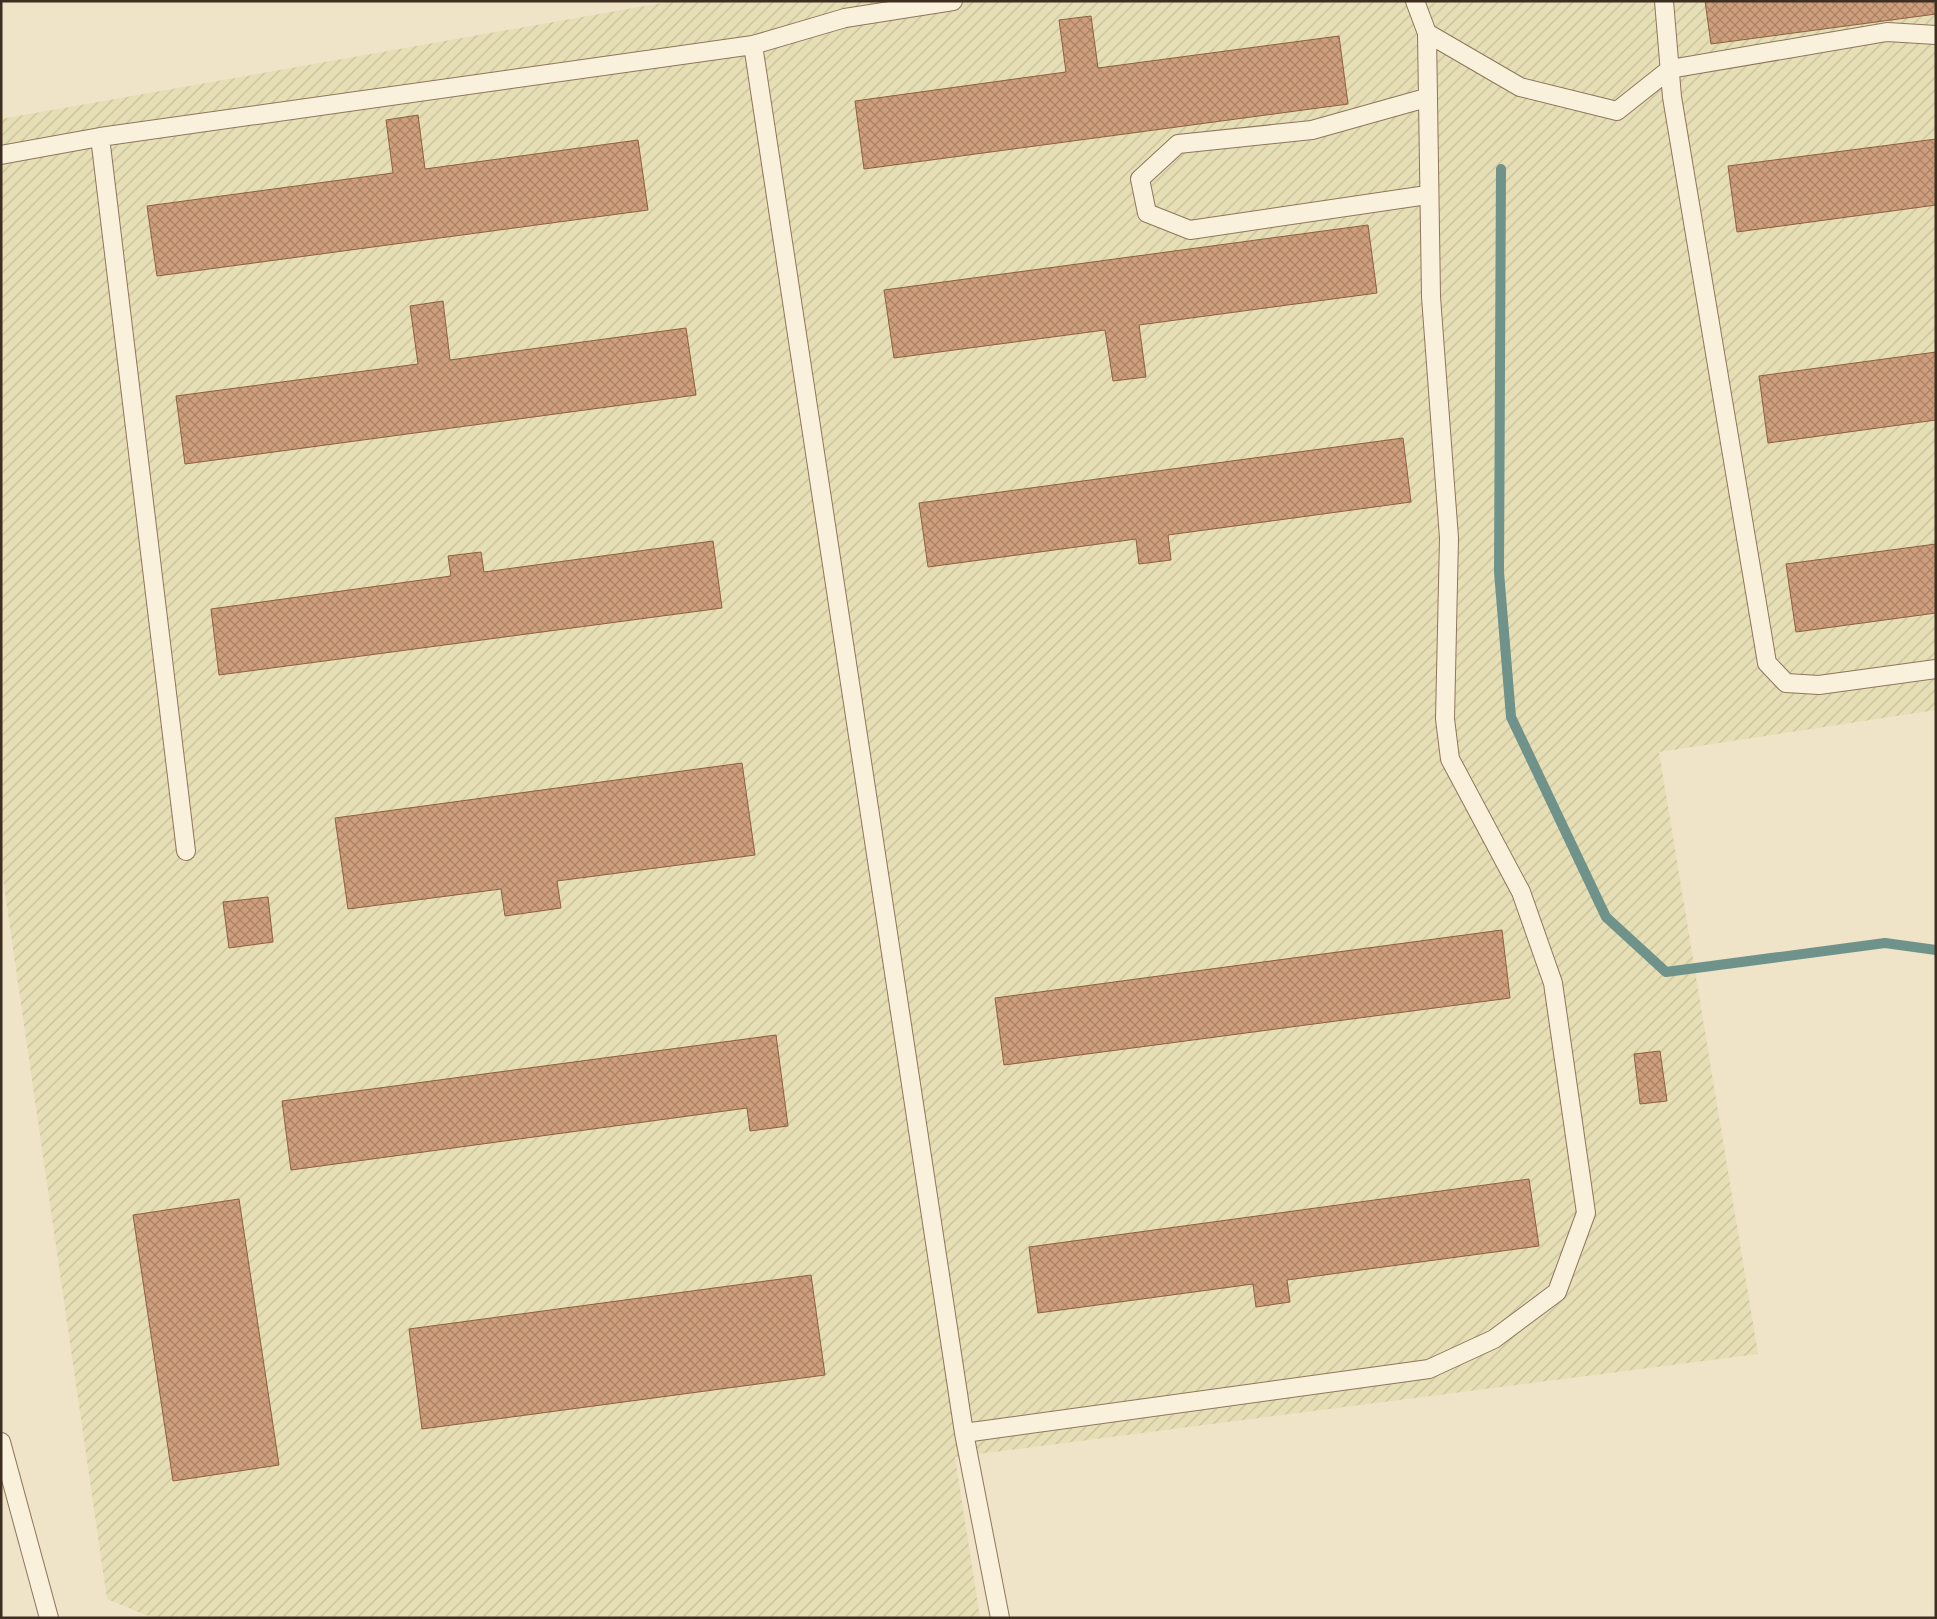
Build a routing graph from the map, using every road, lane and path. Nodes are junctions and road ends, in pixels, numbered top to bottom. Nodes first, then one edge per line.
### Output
1 (953, 1) edge
2 (1415, 1) edge
3 (1664, 1) edge
4 (1427, 33) junction
5 (1936, 35) edge
6 (753, 45) junction
7 (1670, 69) junction
8 (1426, 98) junction
9 (100, 138) junction
10 (1, 154) edge
11 (1428, 195) junction
12 (1936, 669) edge
13 (186, 852) dead end
14 (964, 1433) junction
15 (1, 1442) edge
16 (49, 1618) edge
17 (1000, 1618) edge

1 - 6 lane
2 - 4 lane
3 - 7 lane
4 - 7 lane
4 - 8 lane
5 - 7 lane
6 - 9 lane
6 - 14 lane
7 - 12 lane
8 - 11 lane
8 - 11 lane
9 - 10 lane
9 - 13 lane
11 - 14 lane
14 - 17 lane
15 - 16 lane

